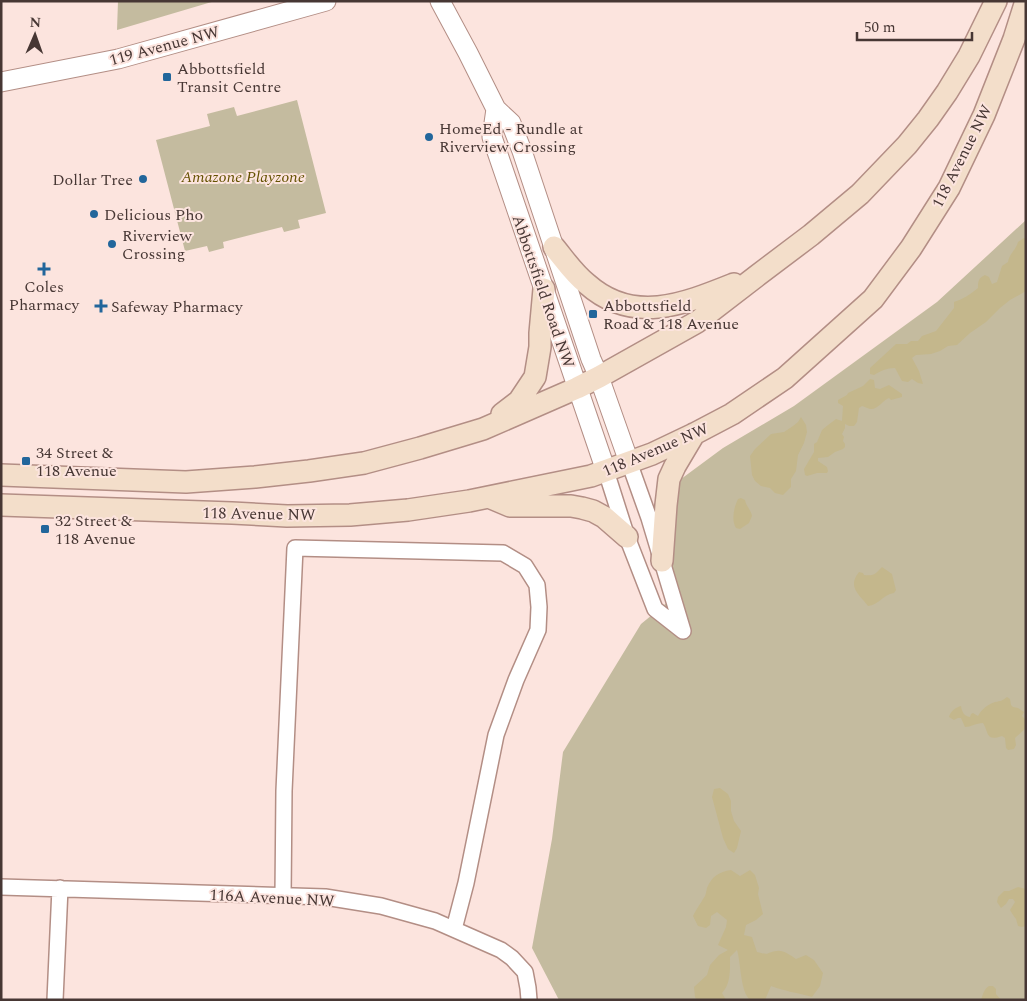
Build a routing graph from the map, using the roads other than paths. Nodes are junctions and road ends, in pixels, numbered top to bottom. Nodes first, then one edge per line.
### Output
1 (326, 1) edge
2 (440, 1) edge
3 (996, 1) edge
4 (1026, 1) edge
5 (1, 82) edge
6 (496, 109) junction
7 (554, 247) junction
8 (758, 275) junction
9 (544, 289) junction
10 (599, 377) junction
11 (577, 388) junction
12 (483, 429) junction
13 (694, 434) junction
14 (629, 462) junction
15 (606, 471) junction
16 (1, 475) edge
17 (489, 497) junction
18 (1, 505) edge
19 (627, 537) junction
20 (662, 561) junction
21 (1, 887) edge
22 (60, 888) junction
23 (283, 896) junction
24 (454, 929) junction
25 (55, 1000) edge
26 (529, 1000) edge

1 - 5 street, 119 Avenue NW
2 - 6 street, Abbottsfield Road NW
3 - 8 main road, 118 Avenue NW
4 - 13 main road, 118 Avenue NW
6 - 7 street, Abbottsfield Road NW
6 - 9 street, Abbottsfield Road NW
7 - 8 main road
7 - 10 street, Abbottsfield Road NW
8 - 10 main road, 118 Avenue NW
9 - 11 street, Abbottsfield Road NW
9 - 12 main road
10 - 11 main road, 118 Avenue NW
10 - 14 street, Abbottsfield Road NW
11 - 12 main road, 118 Avenue NW
11 - 15 street, Abbottsfield Road NW
12 - 16 main road, 118 Avenue NW
13 - 14 main road, 118 Avenue NW
13 - 20 main road
14 - 15 main road, 118 Avenue NW
14 - 20 street
15 - 17 main road, 118 Avenue NW
15 - 19 street
17 - 18 main road, 118 Avenue NW
17 - 19 main road
19 - 20 street
21 - 22 street, 116A Avenue NW
22 - 23 street, 116A Avenue NW
22 - 25 street
23 - 24 street, 116A Avenue NW
23 - 24 street
24 - 26 street, 116A Avenue NW

